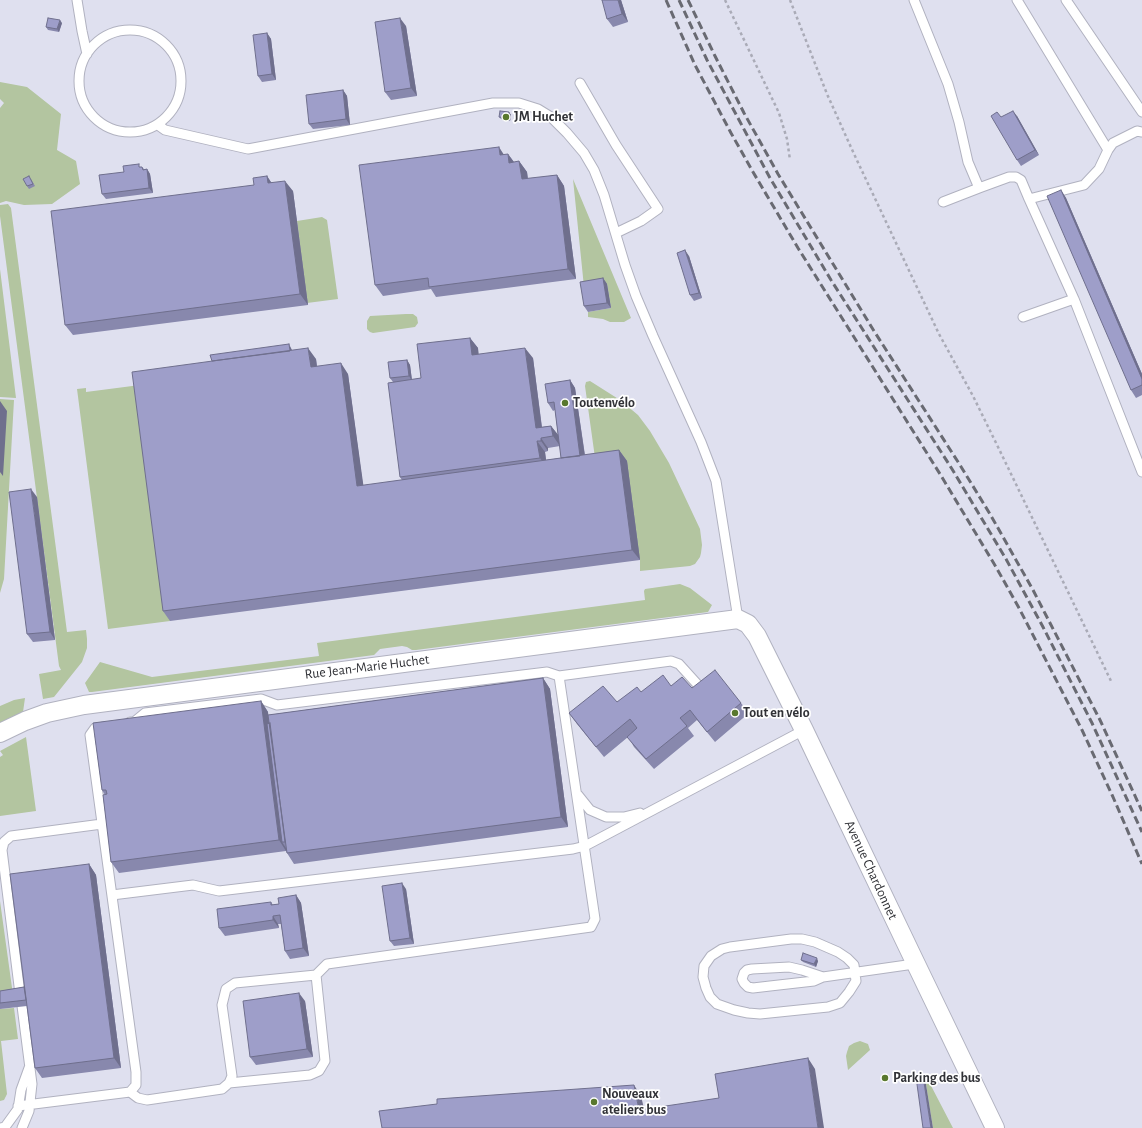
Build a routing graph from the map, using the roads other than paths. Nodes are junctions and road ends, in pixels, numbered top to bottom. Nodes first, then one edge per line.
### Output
1 (77, 0) edge
2 (914, 0) edge
3 (1017, 0) edge
4 (1066, 0) edge
5 (87, 54) junction
6 (580, 83) dead end
7 (1142, 112) edge
8 (158, 125) junction
9 (1142, 132) edge
10 (1108, 150) junction
11 (979, 188) junction
12 (1029, 200) junction
13 (943, 202) dead end
14 (616, 233) junction
15 (1074, 299) junction
16 (1023, 317) dead end
17 (1139, 455) edge
18 (1142, 472) edge
19 (738, 619) junction
20 (559, 676) junction
21 (698, 685) edge
22 (804, 730) junction
23 (0, 733) edge
24 (577, 794) junction
25 (651, 811) junction
26 (102, 824) junction
27 (585, 846) junction
28 (112, 895) junction
29 (915, 962) junction
30 (855, 973) junction
31 (316, 975) junction
32 (822, 977) junction
33 (20, 994) edge
34 (22, 1006) edge
35 (30, 1067) junction
36 (229, 1084) junction
37 (130, 1092) junction
38 (30, 1105) junction
39 (18, 1106) junction
40 (0, 1128) edge
41 (22, 1128) edge
42 (995, 1128) edge

1 - 5 lane
2 - 11 lane
3 - 10 lane
4 - 7 lane
5 - 8 lane
5 - 8 lane
6 - 14 lane
8 - 14 lane
9 - 10 lane
10 - 12 lane
11 - 12 lane
11 - 13 lane
12 - 15 lane
14 - 19 lane
15 - 16 lane
15 - 17 lane
17 - 18 lane
19 - 22 street, Avenue Chardonnet
19 - 23 street, Rue Jean-Marie Huchet
20 - 21 lane
20 - 24 lane
20 - 26 lane
22 - 25 lane
22 - 29 street, Avenue Chardonnet
24 - 25 lane
24 - 27 lane
25 - 27 lane
26 - 28 lane
26 - 33 lane
27 - 28 lane
27 - 31 lane
28 - 37 lane
29 - 30 lane
29 - 42 street, Avenue Chardonnet
30 - 30 lane
30 - 32 lane
31 - 36 lane
31 - 36 lane
32 - 32 lane
34 - 35 lane
35 - 38 lane
35 - 39 lane
36 - 37 lane
37 - 38 lane
38 - 39 lane
38 - 41 lane
39 - 40 lane

